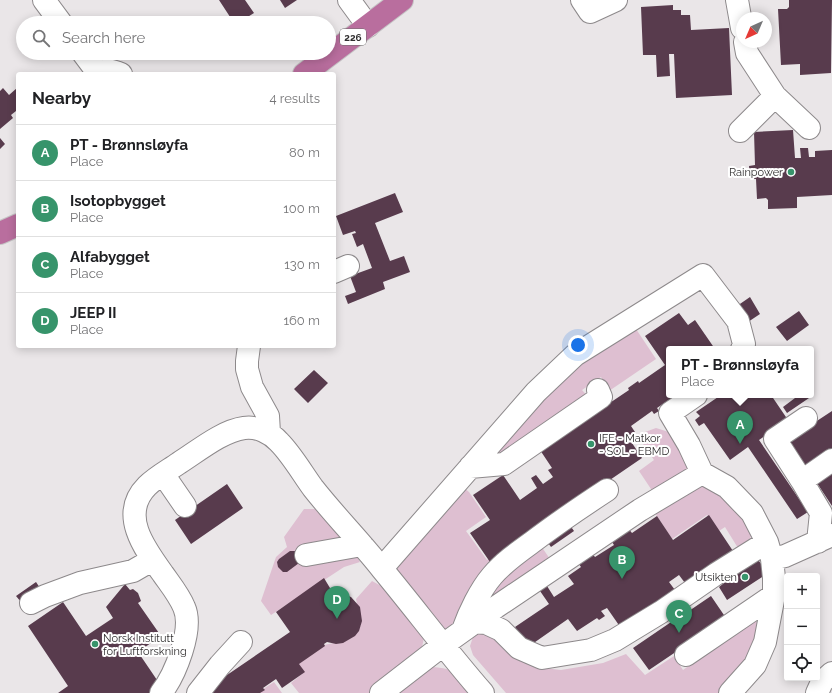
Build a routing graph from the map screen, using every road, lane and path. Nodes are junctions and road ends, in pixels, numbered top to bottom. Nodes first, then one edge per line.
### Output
1 (44, 0) edge
2 (349, 0) edge
3 (402, 0) edge
4 (616, 0) edge
5 (737, 0) edge
6 (586, 6) edge
7 (739, 12) edge
8 (56, 16) edge
9 (368, 26) junction
10 (746, 48) edge
11 (336, 50) edge
12 (89, 60) edge
13 (323, 60) edge
14 (97, 72) edge
15 (102, 72) edge
16 (116, 72) edge
17 (307, 72) edge
18 (775, 96) junction
19 (809, 128) dead end
20 (740, 131) dead end
21 (16, 226) edge
22 (0, 233) edge
23 (743, 346) edge
24 (249, 348) edge
25 (598, 390) dead end
26 (692, 398) edge
27 (806, 418) dead end
28 (269, 433) junction
29 (832, 460) edge
30 (470, 467) junction
31 (702, 473) junction
32 (163, 474) junction
33 (802, 481) junction
34 (607, 490) dead end
35 (185, 506) dead end
36 (825, 538) edge
37 (362, 545) junction
38 (769, 551) junction
39 (306, 555) dead end
40 (152, 560) junction
41 (382, 568) junction
42 (774, 595) junction
43 (31, 604) dead end
44 (468, 627) junction
45 (241, 642) dead end
46 (443, 645) junction
47 (686, 655) dead end
48 (832, 673) edge
49 (161, 693) edge
50 (198, 693) edge
51 (381, 693) edge
52 (483, 693) edge
53 (730, 693) edge
54 (817, 693) edge

1 - 8 street
2 - 9 street
3 - 9 highway, 226
4 - 6 street
5 - 7 street
9 - 11 highway, 226
10 - 18 street
12 - 14 street
13 - 17 highway, 226
15 - 16 street
18 - 19 street
18 - 20 street
21 - 22 highway
23 - 30 street
24 - 28 street
25 - 30 street
26 - 31 street
27 - 33 street
28 - 32 street
28 - 37 street
29 - 33 street
30 - 41 street
31 - 38 street
31 - 44 street
32 - 35 street
32 - 40 street
33 - 36 street
34 - 44 street
36 - 38 street
37 - 39 street
37 - 41 street
38 - 42 street
38 - 44 street
40 - 43 street
40 - 49 street
41 - 46 street
42 - 47 street
42 - 53 street
44 - 46 street
45 - 50 street
46 - 51 street
46 - 52 street
48 - 54 street

